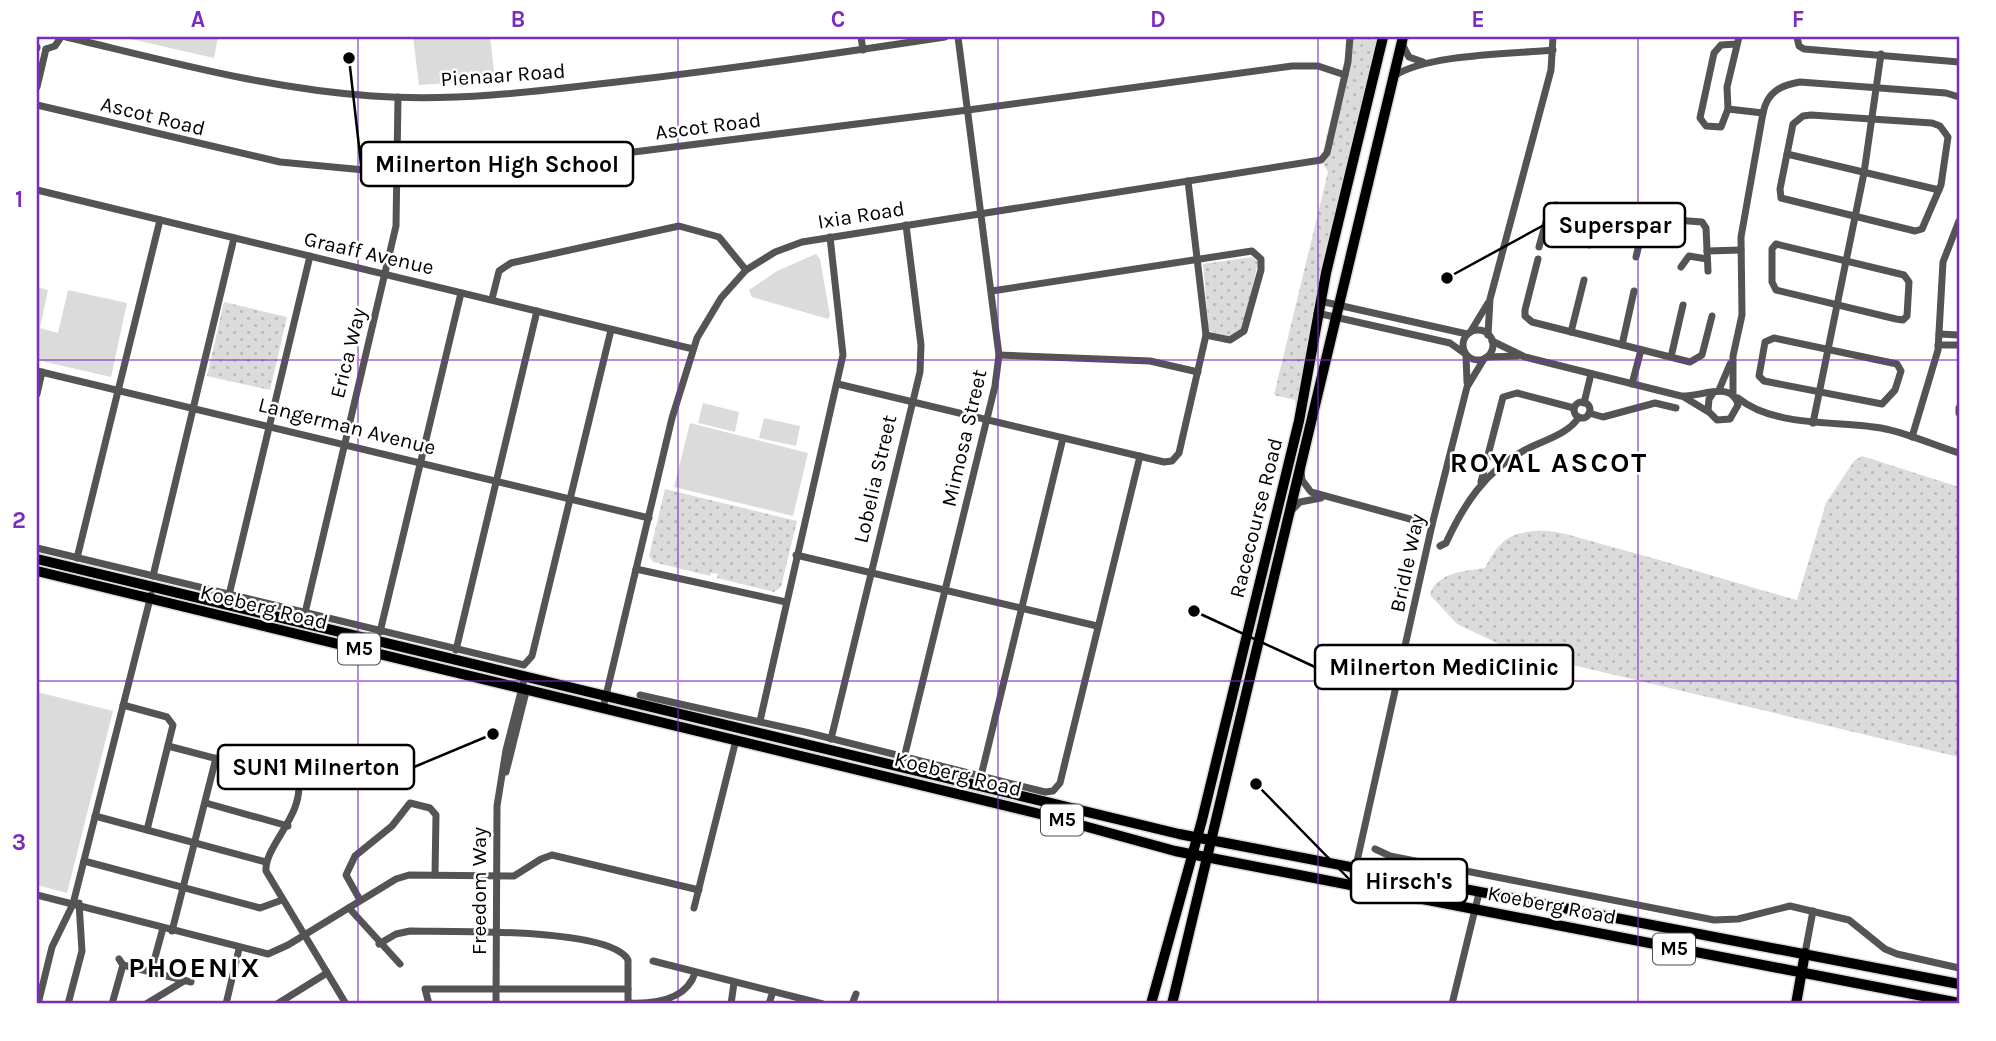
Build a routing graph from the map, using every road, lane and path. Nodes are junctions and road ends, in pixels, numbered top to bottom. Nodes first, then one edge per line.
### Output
1 (64, 37) edge
2 (861, 37) edge
3 (945, 37) edge
4 (958, 37) edge
5 (1350, 37) edge
6 (1383, 37) edge
7 (1553, 37) edge
8 (1797, 37) edge
9 (1402, 40) edge
10 (1737, 41) edge
11 (37, 47) edge
12 (46, 49) junction
13 (863, 50) junction
14 (1553, 50) junction
15 (1881, 54) junction
16 (1959, 62) edge
17 (1432, 63) junction
18 (1345, 75) junction
19 (1394, 76) junction
20 (37, 87) edge
21 (1878, 87) junction
22 (398, 97) junction
23 (1959, 97) edge
24 (37, 104) edge
25 (1728, 109) junction
26 (968, 110) junction
27 (1763, 113) junction
28 (1874, 120) junction
29 (1787, 154) junction
30 (398, 172) junction
31 (1864, 173) junction
32 (1188, 181) junction
33 (37, 190) edge
34 (1939, 190) junction
35 (982, 214) junction
36 (1598, 215) junction
37 (1855, 217) junction
38 (160, 220) junction
39 (1959, 221) edge
40 (906, 225) junction
41 (1643, 228) junction
42 (830, 237) junction
43 (234, 238) junction
44 (1589, 245) dead end
45 (1539, 247) dead end
46 (1741, 250) junction
47 (1707, 255) junction
48 (310, 256) junction
49 (1636, 257) dead end
50 (1197, 259) junction
51 (1538, 259) dead end
52 (1846, 261) junction
53 (1681, 267) dead end
54 (746, 270) junction
55 (1708, 271) dead end
56 (386, 274) junction
57 (1584, 280) dead end
58 (992, 291) junction
59 (1634, 291) dead end
60 (461, 293) junction
61 (492, 299) junction
62 (1490, 299) junction
63 (1320, 300) junction
64 (1836, 304) junction
65 (1683, 305) dead end
66 (1339, 306) junction
67 (537, 312) junction
68 (1317, 313) junction
69 (1712, 316) dead end
70 (1336, 318) junction
71 (611, 330) junction
72 (1571, 332) junction
73 (1469, 333) junction
74 (1939, 334) junction
75 (1206, 335) junction
76 (1959, 335) edge
77 (1490, 338) junction
78 (1622, 345) junction
79 (1938, 345) junction
80 (1959, 345) edge
81 (1828, 348) junction
82 (693, 349) junction
83 (1641, 350) junction
84 (1465, 354) junction
85 (999, 355) junction
86 (1733, 356) junction
87 (1525, 357) junction
88 (1671, 357) junction
89 (1486, 358) junction
90 (39, 372) edge
91 (1198, 372) junction
92 (1591, 374) junction
93 (838, 384) junction
94 (1632, 384) junction
95 (1467, 387) junction
96 (118, 389) junction
97 (1716, 391) junction
98 (1819, 392) junction
99 (37, 394) edge
100 (1734, 395) junction
101 (1681, 396) junction
102 (912, 402) junction
103 (1584, 403) junction
104 (195, 408) junction
105 (1574, 408) junction
106 (1676, 408) dead end
107 (1708, 411) junction
108 (1762, 411) junction
109 (1589, 413) junction
110 (1579, 417) junction
111 (1733, 417) junction
112 (987, 420) junction
113 (1813, 423) junction
114 (269, 425) junction
115 (1912, 437) junction
116 (1063, 438) junction
117 (343, 444) junction
118 (1959, 453) edge
119 (1140, 456) junction
120 (1486, 461) junction
121 (420, 462) junction
122 (1501, 466) junction
123 (1301, 470) junction
124 (494, 480) junction
125 (1481, 482) junction
126 (1325, 498) junction
127 (571, 500) junction
128 (1290, 512) junction
129 (649, 518) junction
130 (1432, 526) junction
131 (1440, 546) dead end
132 (37, 548) edge
133 (796, 555) junction
134 (78, 558) junction
135 (37, 559) edge
136 (636, 569) junction
137 (37, 571) edge
138 (871, 574) junction
139 (153, 582) junction
140 (946, 590) junction
141 (229, 595) junction
142 (150, 599) junction
143 (786, 602) junction
144 (1022, 608) junction
145 (305, 613) junction
146 (1097, 626) junction
147 (380, 632) junction
148 (456, 650) junction
149 (527, 677) junction
150 (524, 689) junction
151 (640, 695) dead end
152 (606, 696) junction
153 (123, 705) junction
154 (603, 708) junction
155 (760, 721) junction
156 (831, 739) junction
157 (736, 740) junction
158 (168, 746) junction
159 (216, 758) junction
160 (904, 758) junction
161 (981, 776) junction
162 (206, 803) junction
163 (95, 816) junction
164 (288, 826) junction
165 (147, 830) junction
166 (1197, 838) junction
167 (1212, 841) junction
168 (197, 843) junction
169 (1375, 849) dead end
170 (1192, 855) junction
171 (1208, 858) junction
172 (84, 861) junction
173 (266, 862) junction
174 (1355, 870) junction
175 (435, 875) junction
176 (497, 876) junction
177 (184, 888) junction
178 (699, 890) junction
179 (1479, 893) junction
180 (37, 895) edge
181 (282, 900) junction
182 (359, 900) junction
183 (76, 905) junction
184 (349, 908) junction
185 (694, 908) dead end
186 (1476, 910) junction
187 (1813, 911) junction
188 (163, 928) junction
189 (172, 931) junction
190 (496, 932) junction
191 (304, 935) junction
192 (379, 943) junction
193 (239, 949) junction
194 (1805, 953) junction
195 (653, 961) dead end
196 (400, 964) dead end
197 (1959, 968) edge
198 (151, 972) junction
199 (327, 973) junction
200 (695, 973) junction
201 (1802, 974) junction
202 (734, 983) junction
203 (1959, 984) edge
204 (497, 989) junction
205 (628, 989) junction
206 (773, 992) junction
207 (856, 994) dead end
208 (158, 996) junction
209 (811, 1003) edge
210 (1959, 1003) edge
211 (38, 1004) edge
212 (68, 1004) edge
213 (113, 1004) edge
214 (146, 1004) edge
215 (163, 1004) edge
216 (226, 1004) edge
217 (277, 1004) edge
218 (346, 1004) edge
219 (429, 1004) edge
220 (496, 1004) edge
221 (628, 1004) edge
222 (659, 1004) edge
223 (731, 1004) edge
224 (769, 1004) edge
225 (823, 1004) edge
226 (852, 1004) edge
227 (1151, 1004) edge
228 (1172, 1004) edge
229 (1452, 1004) edge
230 (1796, 1004) edge

1 - 12 street
1 - 22 street, Pienaar Road
2 - 13 street
3 - 13 street, Pienaar Road
4 - 26 street, Mimosa Street
5 - 18 street, Ixia Road
6 - 63 main road, Racecourse Road
7 - 14 street
8 - 15 street
9 - 17 street
9 - 19 main road, Racecourse Road
10 - 25 street
10 - 25 street
11 - 12 street
12 - 20 street
13 - 22 street, Pienaar Road
14 - 17 street
14 - 62 street
15 - 16 street
15 - 21 street
17 - 19 street
18 - 26 street, Ascot Road
18 - 32 street, Ixia Road
19 - 66 main road, Racecourse Road
21 - 23 street
21 - 27 street
21 - 28 street
22 - 30 street, Erica Way
24 - 30 street, Ascot Road
25 - 27 street
26 - 30 street, Ascot Road
26 - 35 street, Mimosa Street
27 - 46 street
28 - 29 street
28 - 31 street
28 - 34 street
29 - 31 street
29 - 37 street
30 - 56 street, Erica Way
31 - 34 street
31 - 37 street
32 - 35 street, Ixia Road
32 - 50 street
33 - 38 street, Graaff Avenue
34 - 37 street
35 - 40 street, Ixia Road
35 - 58 street, Mimosa Street
36 - 41 street
36 - 44 street
36 - 45 street
37 - 52 street
38 - 43 street, Graaff Avenue
38 - 96 street
39 - 74 street
40 - 42 street, Ixia Road
40 - 102 street, Lobelia Street
41 - 47 street
41 - 49 street
42 - 54 street, Ixia Road
42 - 93 street
43 - 48 street, Graaff Avenue
43 - 104 street
46 - 47 street
46 - 86 street
47 - 53 street
47 - 55 street
48 - 56 street, Graaff Avenue
48 - 114 street
50 - 58 street
50 - 75 street
50 - 75 street
51 - 72 street
52 - 64 street
52 - 64 street
52 - 64 street
54 - 61 street
54 - 82 street, Ixia Road
56 - 60 street, Graaff Avenue
56 - 117 street, Erica Way
57 - 72 street
58 - 85 street, Mimosa Street
59 - 78 street
60 - 61 street, Graaff Avenue
60 - 121 street
61 - 67 street, Graaff Avenue
62 - 73 street
62 - 77 street
63 - 66 street
63 - 68 main road, Racecourse Road
64 - 81 street
65 - 88 street
66 - 70 main road, Racecourse Road
66 - 73 street
67 - 71 street, Graaff Avenue
67 - 124 street
68 - 70 street
68 - 166 main road, Racecourse Road
69 - 88 street
70 - 84 street
70 - 123 main road, Racecourse Road
71 - 82 street, Graaff Avenue
71 - 127 street
72 - 78 street
73 - 77 street
73 - 84 street
74 - 76 street
74 - 79 street
75 - 91 street
77 - 87 street
77 - 89 street
78 - 83 street
79 - 80 street
79 - 115 street
81 - 98 street
81 - 98 street
81 - 98 street
82 - 129 street, Ixia Road
83 - 88 street
83 - 94 street
84 - 89 street
84 - 95 street, Bridle Way
85 - 91 street
85 - 112 street, Mimosa Street
86 - 97 street
86 - 100 street
87 - 89 street
87 - 92 street
89 - 95 street, Bridle Way
90 - 96 street, Langerman Avenue
90 - 99 street
91 - 119 street
92 - 94 street
92 - 103 street
93 - 102 street
93 - 133 street
94 - 101 street
95 - 130 street, Bridle Way
96 - 104 street, Langerman Avenue
96 - 134 street
97 - 100 street
97 - 101 street
97 - 107 street
98 - 113 street
100 - 108 street
100 - 111 street
101 - 107 street
102 - 112 street
102 - 138 street, Lobelia Street
103 - 105 street
103 - 109 street
104 - 114 street, Langerman Avenue
104 - 139 street
105 - 110 street
105 - 120 street
106 - 109 street
107 - 111 street
108 - 111 street
108 - 113 street
109 - 110 street
110 - 122 street
112 - 116 street
112 - 140 street, Mimosa Street
113 - 115 street
114 - 117 street, Langerman Avenue
114 - 141 street
115 - 118 street
116 - 119 street
116 - 144 street
117 - 121 street, Langerman Avenue
117 - 145 street, Erica Way
119 - 146 street
120 - 122 street
120 - 125 street
121 - 124 street, Langerman Avenue
121 - 147 street
122 - 125 street
123 - 126 street
123 - 128 main road, Racecourse Road
124 - 127 street, Langerman Avenue
124 - 148 street
125 - 131 street
126 - 128 street
126 - 130 street
127 - 129 street, Langerman Avenue
127 - 148 street
128 - 167 main road, Racecourse Road
129 - 136 street, Ixia Road
130 - 174 street, Bridle Way
132 - 134 street
133 - 138 street
133 - 143 street
134 - 139 street
135 - 139 main road, Koeberg Road / M5
136 - 143 street
136 - 152 street, Ixia Road
137 - 142 main road, Koeberg Road / M5
138 - 140 street
138 - 156 street, Lobelia Street
139 - 141 street
139 - 142 street
139 - 149 main road, Koeberg Road / M5
140 - 144 street
140 - 160 street, Mimosa Street
141 - 145 street
142 - 150 main road, Koeberg Road / M5
142 - 153 street
143 - 155 street
144 - 146 street
144 - 161 street
145 - 147 street
146 - 161 street
147 - 148 street
149 - 150 street, Freedom Way
149 - 152 main road, Koeberg Road / M5
150 - 154 main road, Koeberg Road / M5
150 - 176 street, Freedom Way
151 - 155 street
152 - 154 street, Ixia Road
152 - 166 main road, Koeberg Road / M5
153 - 158 street
153 - 163 street
154 - 157 main road, Koeberg Road / M5
155 - 156 street
156 - 160 street
157 - 170 main road, Koeberg Road / M5
157 - 178 street
158 - 159 street
158 - 165 street
159 - 162 street
159 - 164 street
160 - 161 street
162 - 164 street
162 - 168 street
163 - 165 street
163 - 172 street
164 - 173 street
165 - 168 street
166 - 167 main road, Koeberg Road / M5
166 - 170 main road, Racecourse Road
167 - 171 main road, Racecourse Road
167 - 174 main road, Koeberg Road / M5
168 - 173 street
168 - 177 street
169 - 187 street
170 - 171 main road, Koeberg Road / M5
170 - 227 main road, Racecourse Road
171 - 186 main road, Koeberg Road / M5
171 - 228 main road, Racecourse Road
172 - 177 street
172 - 183 street
173 - 181 street
174 - 179 main road, Koeberg Road / M5
175 - 176 street
175 - 182 street
175 - 182 street
176 - 178 street
176 - 190 street, Freedom Way
177 - 181 street
177 - 189 street
178 - 185 street
179 - 186 street
179 - 194 main road, Koeberg Road / M5
180 - 183 street
181 - 191 street
182 - 184 street
183 - 188 street
183 - 211 street
183 - 212 street
184 - 191 street
184 - 192 street
186 - 201 main road, Koeberg Road / M5
186 - 229 street
187 - 194 street
187 - 197 street
188 - 189 street
188 - 198 street
189 - 193 street
190 - 192 street
190 - 204 street, Freedom Way
190 - 205 street
191 - 193 street
191 - 199 street
192 - 196 street
193 - 216 street
194 - 201 main road
194 - 203 main road, Koeberg Road / M5
195 - 200 street
198 - 208 street
198 - 213 street
199 - 217 street
199 - 218 street
200 - 202 street
200 - 222 street
201 - 210 main road, Koeberg Road / M5
201 - 230 main road
202 - 206 street
202 - 223 street
204 - 205 street
204 - 219 street
204 - 220 street, Freedom Way
205 - 221 street
206 - 209 street
206 - 224 street
207 - 226 street
208 - 214 street
208 - 215 street
209 - 225 street
221 - 222 street

